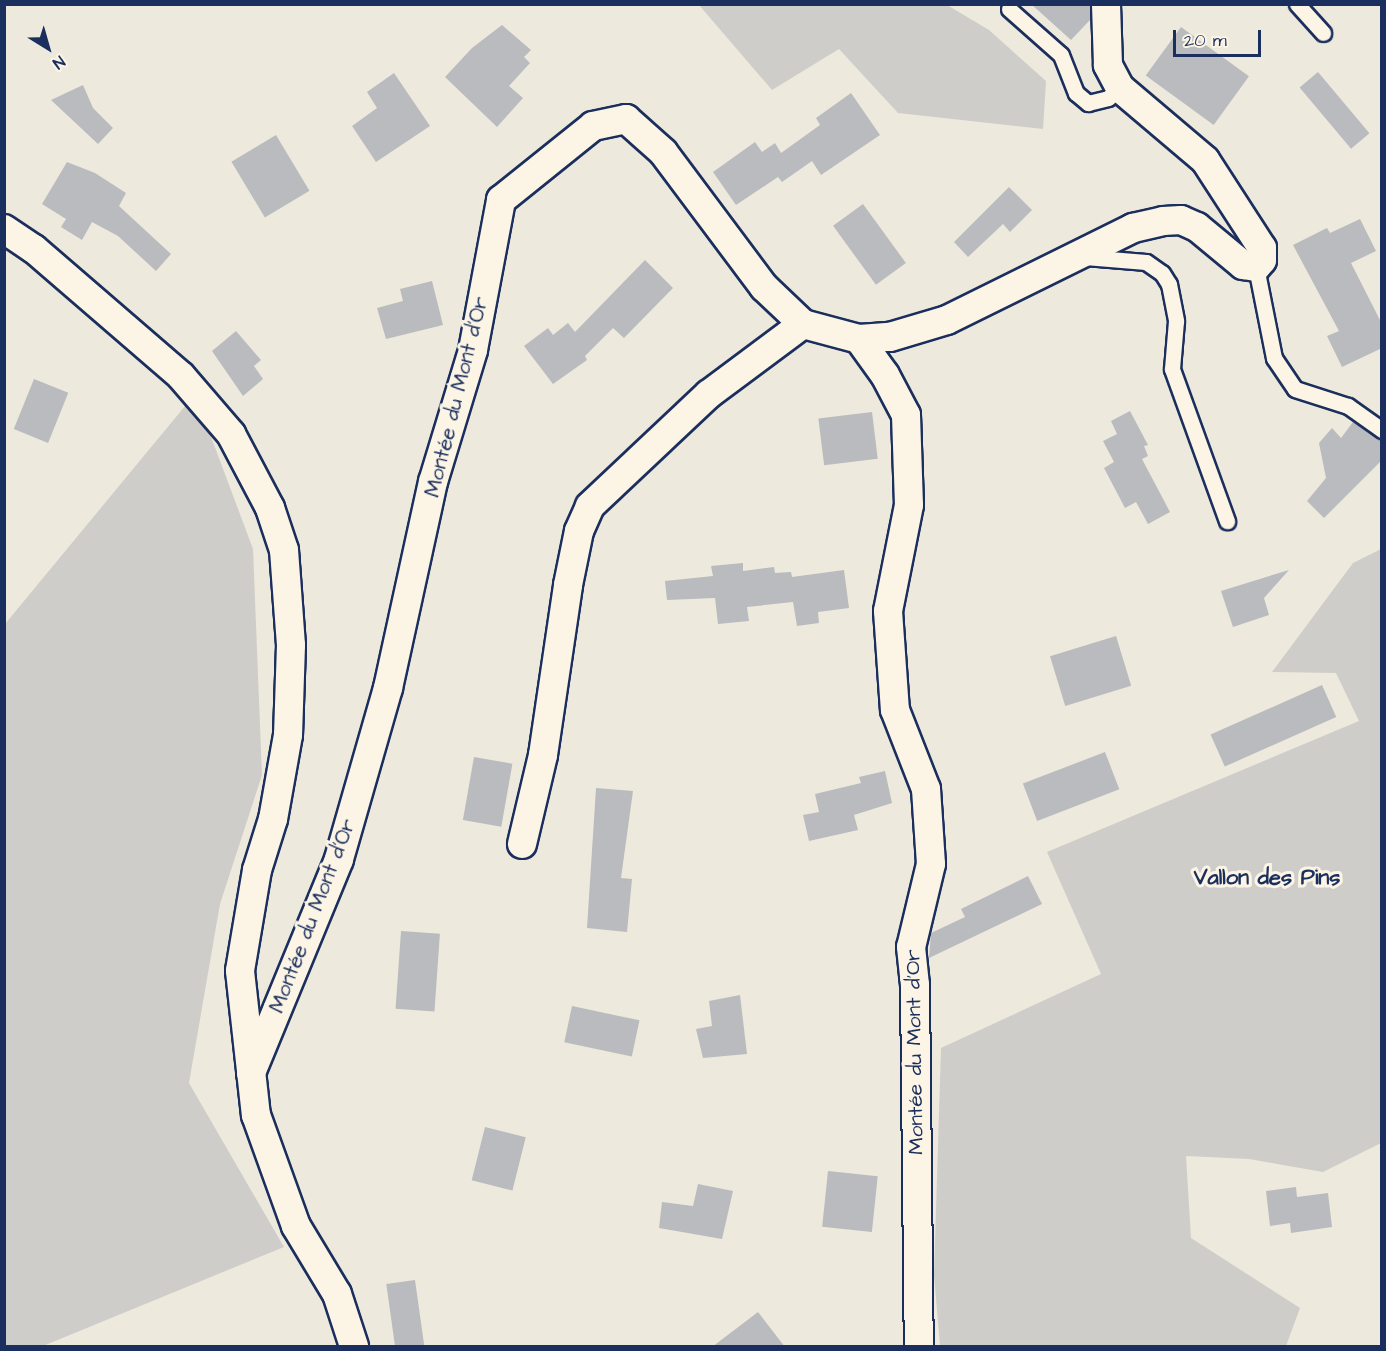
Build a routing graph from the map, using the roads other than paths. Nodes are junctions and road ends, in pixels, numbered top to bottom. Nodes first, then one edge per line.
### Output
1 (1106, 4) edge
2 (1297, 4) edge
3 (1009, 9) dead end
4 (1323, 33) dead end
5 (1120, 88) junction
6 (4, 229) edge
7 (1076, 256) junction
8 (1256, 267) junction
9 (803, 324) junction
10 (859, 339) junction
11 (1382, 430) edge
12 (1227, 521) dead end
13 (522, 844) dead end
14 (251, 1073) junction
15 (354, 1347) edge
16 (919, 1347) edge

1 - 5 street
2 - 4 lane
3 - 5 lane
5 - 8 street
6 - 14 street
7 - 8 street
7 - 10 street
7 - 12 lane
8 - 11 lane
9 - 10 street, Montée du Mont d'Or
9 - 13 street
9 - 14 street, Montée du Mont d'Or
10 - 16 street, Montée du Mont d'Or
14 - 15 street

